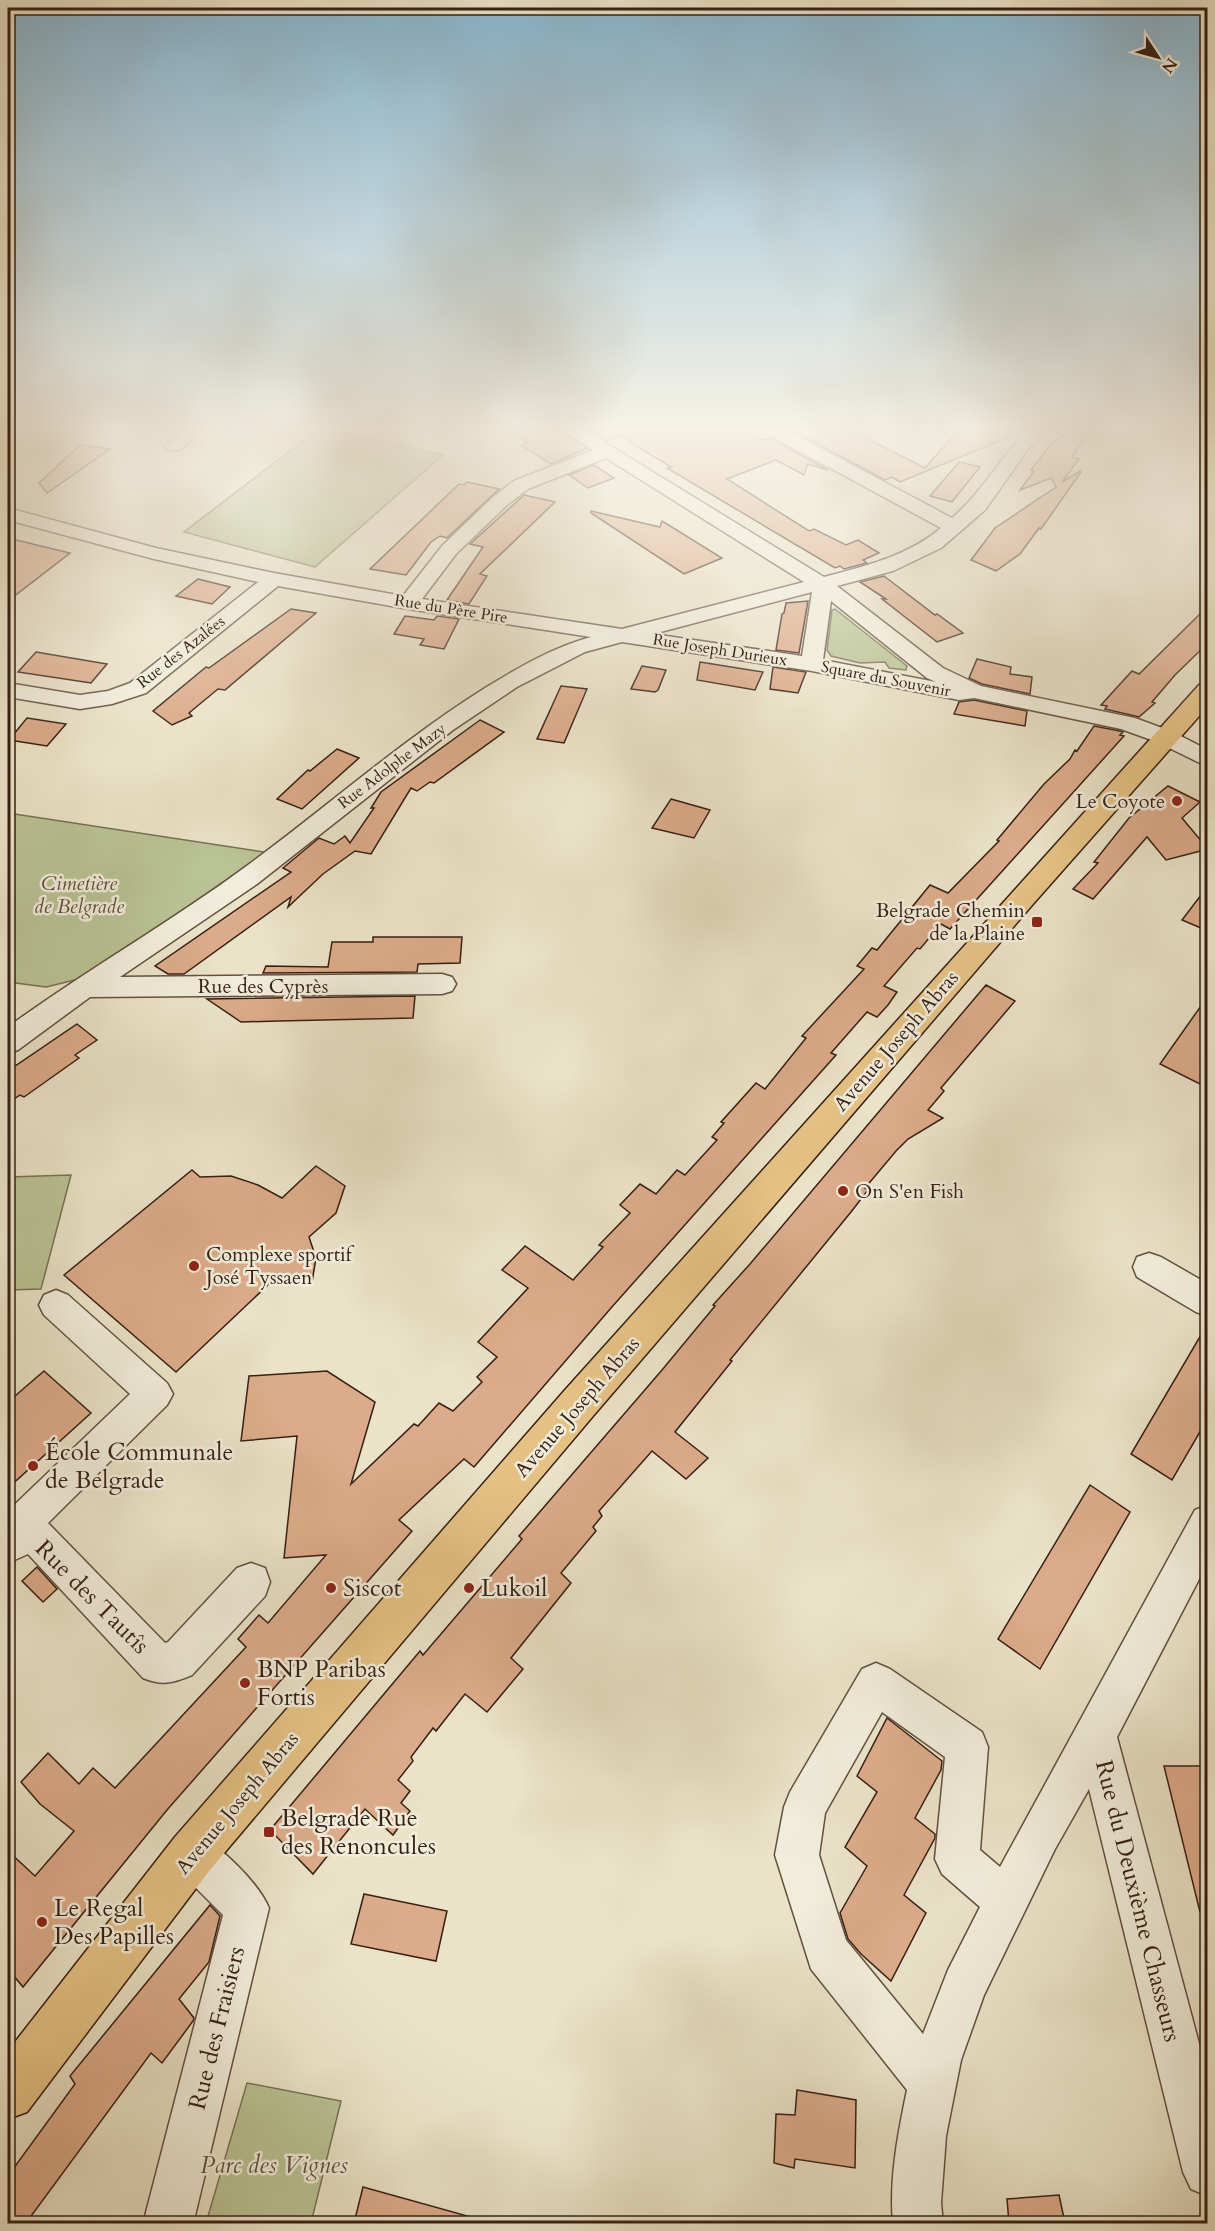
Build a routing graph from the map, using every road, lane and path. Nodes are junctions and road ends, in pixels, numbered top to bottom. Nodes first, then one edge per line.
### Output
1 (68, 530) edge
2 (471, 530) edge
3 (735, 530) edge
4 (950, 530) edge
5 (274, 579) junction
6 (823, 585) junction
7 (408, 603) junction
8 (628, 635) junction
9 (812, 664) junction
10 (8, 690) edge
11 (1208, 690) edge
12 (974, 691) junction
13 (1165, 738) junction
14 (1208, 760) edge
15 (442, 984) dead end
16 (83, 987) junction
17 (8, 1041) edge
18 (1149, 1267) dead end
19 (1208, 1302) edge
20 (56, 1305) dead end
21 (1208, 1523) edge
22 (8, 1536) edge
23 (8, 1544) edge
24 (251, 1582) dead end
25 (1096, 1735) junction
26 (192, 1854) junction
27 (1006, 1901) junction
28 (11, 2077) edge
29 (933, 2084) junction
30 (1208, 2172) edge
31 (168, 2223) edge
32 (918, 2223) edge

1 - 5 street, Rue du Père Pire
2 - 7 street
3 - 6 street
4 - 6 street, Rue Adolphe Mazy
5 - 7 street, Rue du Père Pire
5 - 10 street, Rue des Azalées
6 - 8 street, Rue Adolphe Mazy
6 - 9 street, Square du Souvenir
6 - 12 street, Square du Souvenir
7 - 8 street, Rue du Père Pire
8 - 9 street, Rue Joseph Durieux
8 - 16 street, Rue Adolphe Mazy
9 - 12 street, Square du Souvenir
11 - 13 main road, Avenue Joseph Abras
12 - 13 street, Square du Souvenir
13 - 14 street, Square du Souvenir
13 - 26 main road, Avenue Joseph Abras
15 - 16 street, Rue des Cyprès
16 - 17 street, Rue Adolphe Mazy
18 - 19 street
20 - 22 street, Rue des Tautîs
21 - 25 street
23 - 24 street, Rue des Tautîs
25 - 27 street
25 - 30 street, Rue du Deuxième Chasseurs
26 - 28 main road, Avenue Joseph Abras
26 - 31 street, Rue des Fraisiers
27 - 29 street
27 - 29 street
29 - 32 street

